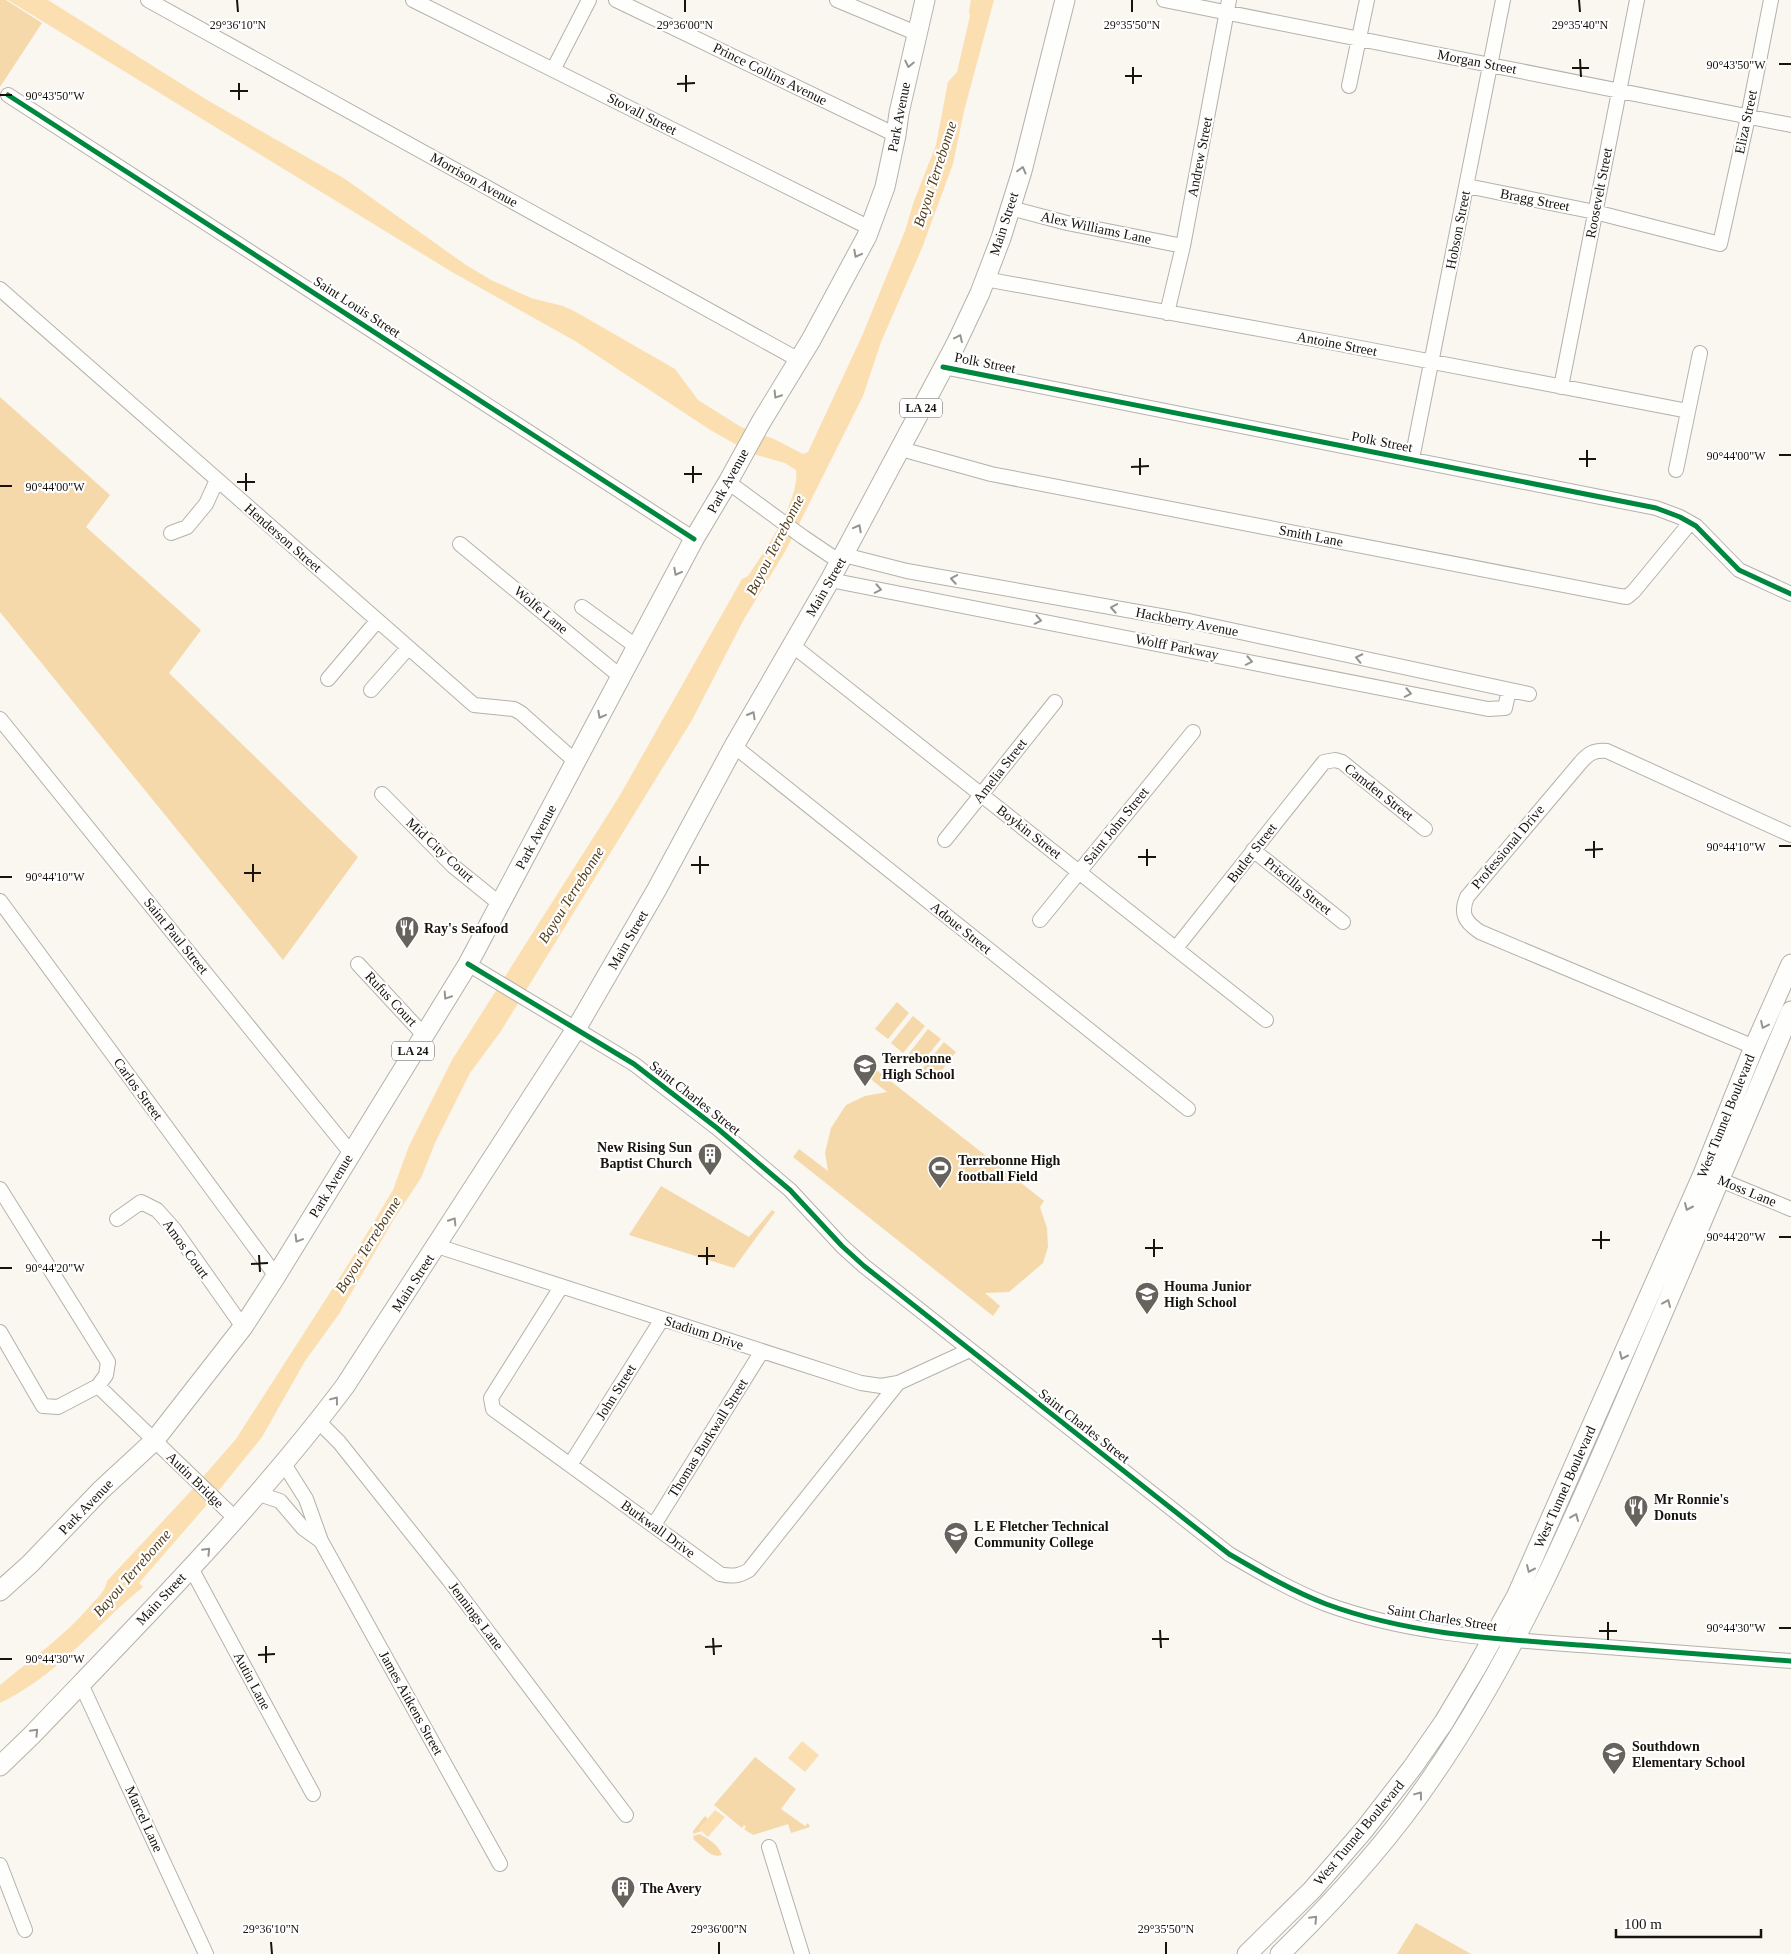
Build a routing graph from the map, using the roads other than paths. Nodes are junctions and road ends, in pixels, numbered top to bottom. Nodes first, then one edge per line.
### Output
1 (148, 0) edge
2 (413, 0) edge
3 (589, 0) edge
4 (616, 0) edge
5 (837, 0) edge
6 (924, 0) edge
7 (1065, 0) edge
8 (1164, 0) edge
9 (1367, 0) edge
10 (1503, 0) edge
11 (1637, 0) edge
12 (1771, 0) edge
13 (1228, 6) edge
14 (916, 33) junction
15 (1359, 38) junction
16 (1490, 64) junction
17 (554, 70) junction
18 (1349, 86) dead end
19 (1619, 90) junction
20 (8, 95) dead end
21 (1748, 116) junction
22 (1791, 125) edge
23 (896, 135) junction
24 (1467, 186) junction
25 (1010, 208) junction
26 (1595, 212) junction
27 (870, 228) junction
28 (1720, 244) joint
29 (1183, 246) junction
30 (985, 279) junction
31 (0, 289) edge
32 (1167, 313) junction
33 (1700, 352) dead end
34 (799, 360) junction
35 (1431, 362) junction
36 (944, 367) junction
37 (1561, 387) junction
38 (1688, 411) junction
39 (901, 449) junction
40 (1412, 459) junction
41 (1676, 470) dead end
42 (217, 480) junction
43 (728, 482) junction
44 (1690, 523) junction
45 (171, 533) dead end
46 (694, 539) junction
47 (460, 544) dead end
48 (842, 559) junction
49 (907, 571) junction
50 (830, 580) junction
51 (903, 594) junction
52 (1791, 594) edge
53 (582, 607) dead end
54 (377, 621) junction
55 (792, 645) junction
56 (637, 647) junction
57 (408, 648) junction
58 (621, 677) junction
59 (328, 680) dead end
60 (371, 690) dead end
61 (1509, 690) junction
62 (1529, 694) dead end
63 (1055, 702) dead end
64 (0, 719) edge
65 (1194, 732) dead end
66 (734, 746) junction
67 (1330, 760) joint
68 (576, 762) junction
69 (382, 794) dead end
70 (982, 794) junction
71 (1425, 829) dead end
72 (1791, 835) edge
73 (945, 840) dead end
74 (1253, 850) junction
75 (1079, 871) junction
76 (0, 901) edge
77 (500, 904) junction
78 (1040, 920) dead end
79 (1343, 922) dead end
80 (1176, 948) junction
81 (358, 964) dead end
82 (468, 964) junction
83 (1791, 964) edge
84 (1787, 1010) edge
85 (1266, 1020) dead end
86 (576, 1029) junction
87 (423, 1034) junction
88 (1754, 1047) junction
89 (1188, 1109) dead end
90 (351, 1153) junction
91 (1712, 1176) junction
92 (0, 1189) edge
93 (1791, 1209) edge
94 (117, 1219) dead end
95 (437, 1246) junction
96 (276, 1276) junction
97 (561, 1287) junction
98 (662, 1319) junction
99 (242, 1327) junction
100 (0, 1332) edge
101 (970, 1350) junction
102 (762, 1351) junction
103 (898, 1383) junction
104 (98, 1386) junction
105 (319, 1422) junction
106 (154, 1441) junction
107 (284, 1464) junction
108 (570, 1465) junction
109 (259, 1494) junction
110 (237, 1520) junction
111 (654, 1525) junction
112 (321, 1541) junction
113 (190, 1568) junction
114 (0, 1591) edge
115 (1493, 1638) junction
116 (1515, 1640) junction
117 (1791, 1661) edge
118 (81, 1684) junction
119 (0, 1766) edge
120 (313, 1794) dead end
121 (626, 1816) dead end
122 (769, 1847) dead end
123 (0, 1864) edge
124 (500, 1864) dead end
125 (25, 1930) dead end
126 (206, 1954) edge
127 (802, 1954) edge
128 (1247, 1954) edge
129 (1280, 1954) edge

1 - 34 street, Morrison Avenue
2 - 17 street, Stovall Street
3 - 17 street
4 - 23 street, Prince Collins Avenue
5 - 14 street
6 - 14 main road, Park Avenue / LA 24
25 -> 7 main road, Main Street / LA 24
8 - 13 street, Morgan Street
9 - 15 street
10 - 16 street, Hobson Street
11 - 19 street, Roosevelt Street
12 - 21 street, Eliza Street
13 - 15 street, Morgan Street
13 - 29 street, Andrew Street
14 -> 23 main road, Park Avenue / LA 24
15 - 16 street, Morgan Street
15 - 18 street
16 - 19 street, Morgan Street
16 - 24 street, Hobson Street
17 - 27 street, Stovall Street
19 - 21 street, Morgan Street
19 - 26 street, Roosevelt Street
20 - 46 street, Saint Louis Street
21 - 22 street, Morgan Street
21 - 28 street, Eliza Street
23 - 27 main road, Park Avenue / LA 24
24 - 26 street, Bragg Street
24 - 35 street, Hobson Street
25 - 29 street, Alex Williams Lane
25 - 30 main road, Main Street / LA 24
26 - 28 street, Bragg Street
26 - 37 street, Roosevelt Street
27 -> 34 main road, Park Avenue / LA 24
29 - 32 street, Andrew Street
30 - 32 street, Antoine Street
36 -> 30 main road, Main Street / LA 24
31 - 42 street, Henderson Street
32 - 35 street, Antoine Street
33 - 38 street
34 -> 43 main road, Park Avenue / LA 24
35 - 37 street, Antoine Street
35 - 40 street, Hobson Street
36 - 39 main road, Main Street / LA 24
36 - 40 street, Polk Street
37 - 38 street, Antoine Street
38 - 41 street
39 - 44 street, Smith Lane
48 -> 39 main road, Main Street / LA 24
40 - 44 street, Polk Street
42 - 45 street
42 - 54 street, Henderson Street
43 - 46 main road, Park Avenue / LA 24
43 - 48 street, Hackberry Avenue
44 - 52 street, Polk Street
46 -> 56 main road, Park Avenue / LA 24
47 - 58 street, Wolfe Lane
48 - 49 street, Hackberry Avenue
48 - 50 main road, Main Street / LA 24
49 - 51 street
61 -> 49 street, Hackberry Avenue
50 -> 51 street, Wolff Parkway
50 - 55 main road, Main Street / LA 24
51 -> 61 street, Wolff Parkway
53 - 56 street
54 - 57 street, Henderson Street
54 - 59 street
66 -> 55 main road, Main Street / LA 24
55 - 70 street, Boykin Street
56 - 58 main road, Park Avenue / LA 24
57 - 60 street
57 - 68 street, Henderson Street
58 -> 68 main road, Park Avenue / LA 24
61 - 62 street, Hackberry Avenue
63 - 70 street, Amelia Street
64 - 90 street, Saint Paul Street
65 - 75 street, Saint John Street
66 - 86 main road, Main Street / LA 24
66 - 89 street, Adoue Street
67 - 71 street, Camden Street
67 - 74 street, Butler Street
68 - 77 main road, Park Avenue / LA 24
69 - 77 street, Mid City Court
70 - 73 street, Amelia Street
70 - 75 street, Boykin Street
72 - 88 street, Professional Drive
74 - 79 street, Priscilla Street
74 - 80 street, Butler Street
75 - 78 street, Saint John Street
75 - 80 street, Boykin Street
76 - 96 street, Carlos Street
77 - 82 main road, Park Avenue / LA 24
80 - 85 street, Boykin Street
81 - 87 street, Rufus Court
82 - 86 street, Saint Charles Street
82 -> 87 main road, Park Avenue / LA 24
83 - 84 main road, West Tunnel Boulevard
84 -> 88 main road, West Tunnel Boulevard
84 - 91 main road, West Tunnel Boulevard
95 -> 86 main road, Main Street / LA 24
86 - 101 street, Saint Charles Street
87 - 90 main road, Park Avenue / LA 24
88 - 91 main road, West Tunnel Boulevard
90 -> 96 main road, Park Avenue / LA 24
91 - 93 street, Moss Lane
91 -> 115 main road, West Tunnel Boulevard
116 -> 91 main road, West Tunnel Boulevard
92 - 104 street
94 - 99 street, Amos Court
95 - 97 street, Stadium Drive
105 -> 95 main road, Main Street / LA 24
96 - 99 main road, Park Avenue / LA 24
97 - 98 street, Stadium Drive
97 - 108 street, Burkwall Drive
98 - 102 street, Stadium Drive
98 - 108 street, John Street
99 - 106 main road, Park Avenue / LA 24
100 - 104 street
101 - 103 street, Stadium Drive
101 - 115 street, Saint Charles Street
102 - 103 street, Stadium Drive
102 - 111 street, Thomas Burkwall Street
103 - 111 street, Burkwall Drive
104 - 106 street, Autin Bridge
105 - 107 main road, Main Street / LA 24
105 - 121 street, Jennings Lane
106 - 110 street, Autin Bridge
106 - 114 main road, Park Avenue / LA 24
107 - 109 main road, Main Street / LA 24
107 - 112 street, James Aitkens Street
108 - 111 street, Burkwall Drive
109 - 110 main road, Main Street / LA 24
109 - 112 street, James Aitkens Street
113 -> 110 main road, Main Street / LA 24
112 - 124 street, James Aitkens Street
113 - 118 main road, Main Street / LA 24
113 - 120 street, Autin Lane
115 - 116 street, Saint Charles Street
115 - 128 main road, West Tunnel Boulevard
116 - 117 street, Saint Charles Street
129 -> 116 main road, West Tunnel Boulevard
119 -> 118 main road, Main Street / LA 24
118 - 126 street, Marcel Lane
122 - 127 street
123 - 125 street

